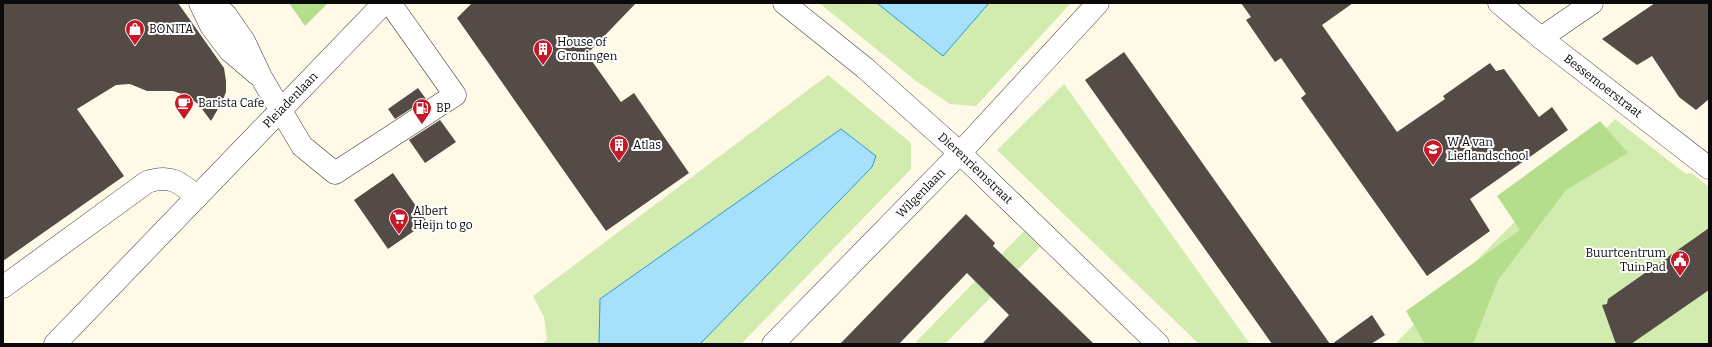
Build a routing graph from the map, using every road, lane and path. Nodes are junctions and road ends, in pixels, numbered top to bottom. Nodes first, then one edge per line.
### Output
1 (200, 3) edge
2 (212, 3) edge
3 (384, 3) edge
4 (390, 3) edge
5 (784, 3) edge
6 (1098, 3) edge
7 (1499, 3) edge
8 (1592, 3) edge
9 (1540, 38) junction
10 (261, 77) junction
11 (281, 111) junction
12 (960, 153) junction
13 (1709, 168) edge
14 (197, 197) junction
15 (3, 287) edge
16 (56, 344) edge
17 (772, 344) edge
18 (1158, 344) edge

1 - 10 street
2 - 10 street
3 - 11 street, Pleiadenlaan
4 - 11 street
5 - 12 street, Dierenriemstraat
6 - 12 street, Wilgenlaan
7 - 9 street, Bessemoerstraat
8 - 9 street
9 - 13 street, Bessemoerstraat
10 - 11 street
11 - 14 street, Pleiadenlaan
12 - 17 street, Wilgenlaan
12 - 18 street, Dierenriemstraat
14 - 15 street
14 - 16 street, Pleiadenlaan

